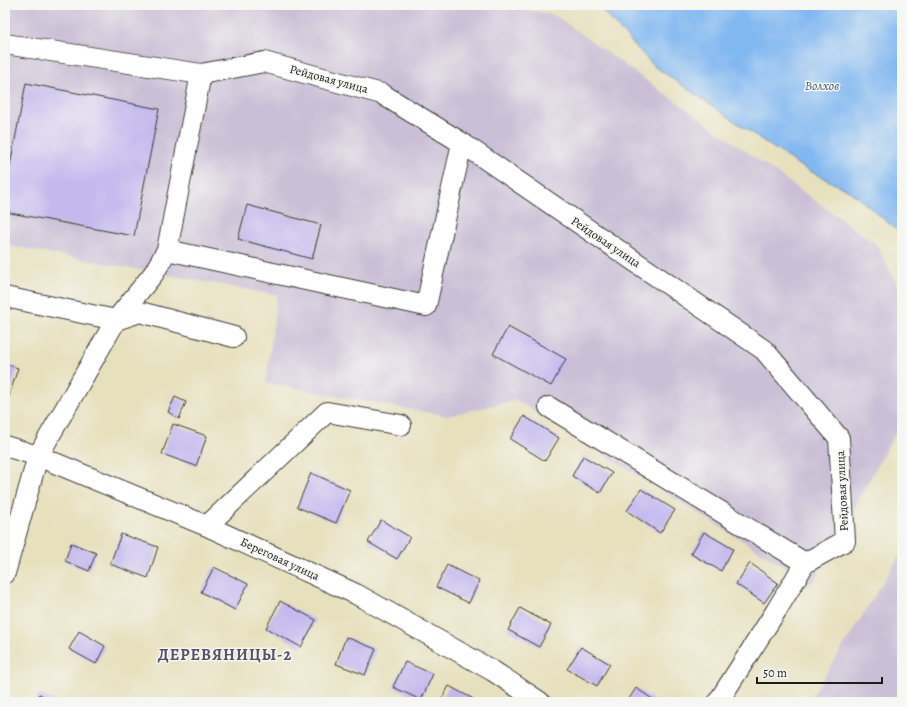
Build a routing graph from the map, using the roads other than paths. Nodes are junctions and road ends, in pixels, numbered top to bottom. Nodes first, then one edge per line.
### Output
1 (5, 44) edge
2 (201, 74) junction
3 (462, 143) junction
4 (167, 250) junction
5 (5, 297) edge
6 (116, 320) junction
7 (234, 337) dead end
8 (549, 407) dead end
9 (402, 425) dead end
10 (5, 446) edge
11 (38, 456) junction
12 (207, 526) junction
13 (805, 563) junction
14 (5, 573) edge
15 (540, 702) edge
16 (718, 702) edge

1 - 2 street, Рейдовая улица
2 - 3 street, Рейдовая улица
2 - 4 street
3 - 4 street
3 - 13 street, Рейдовая улица
4 - 6 street
5 - 6 street
6 - 7 street
6 - 11 street
8 - 13 street
9 - 12 street
10 - 11 street, Береговая улица
11 - 12 street, Береговая улица
11 - 14 street
12 - 15 street, Береговая улица
13 - 16 street

